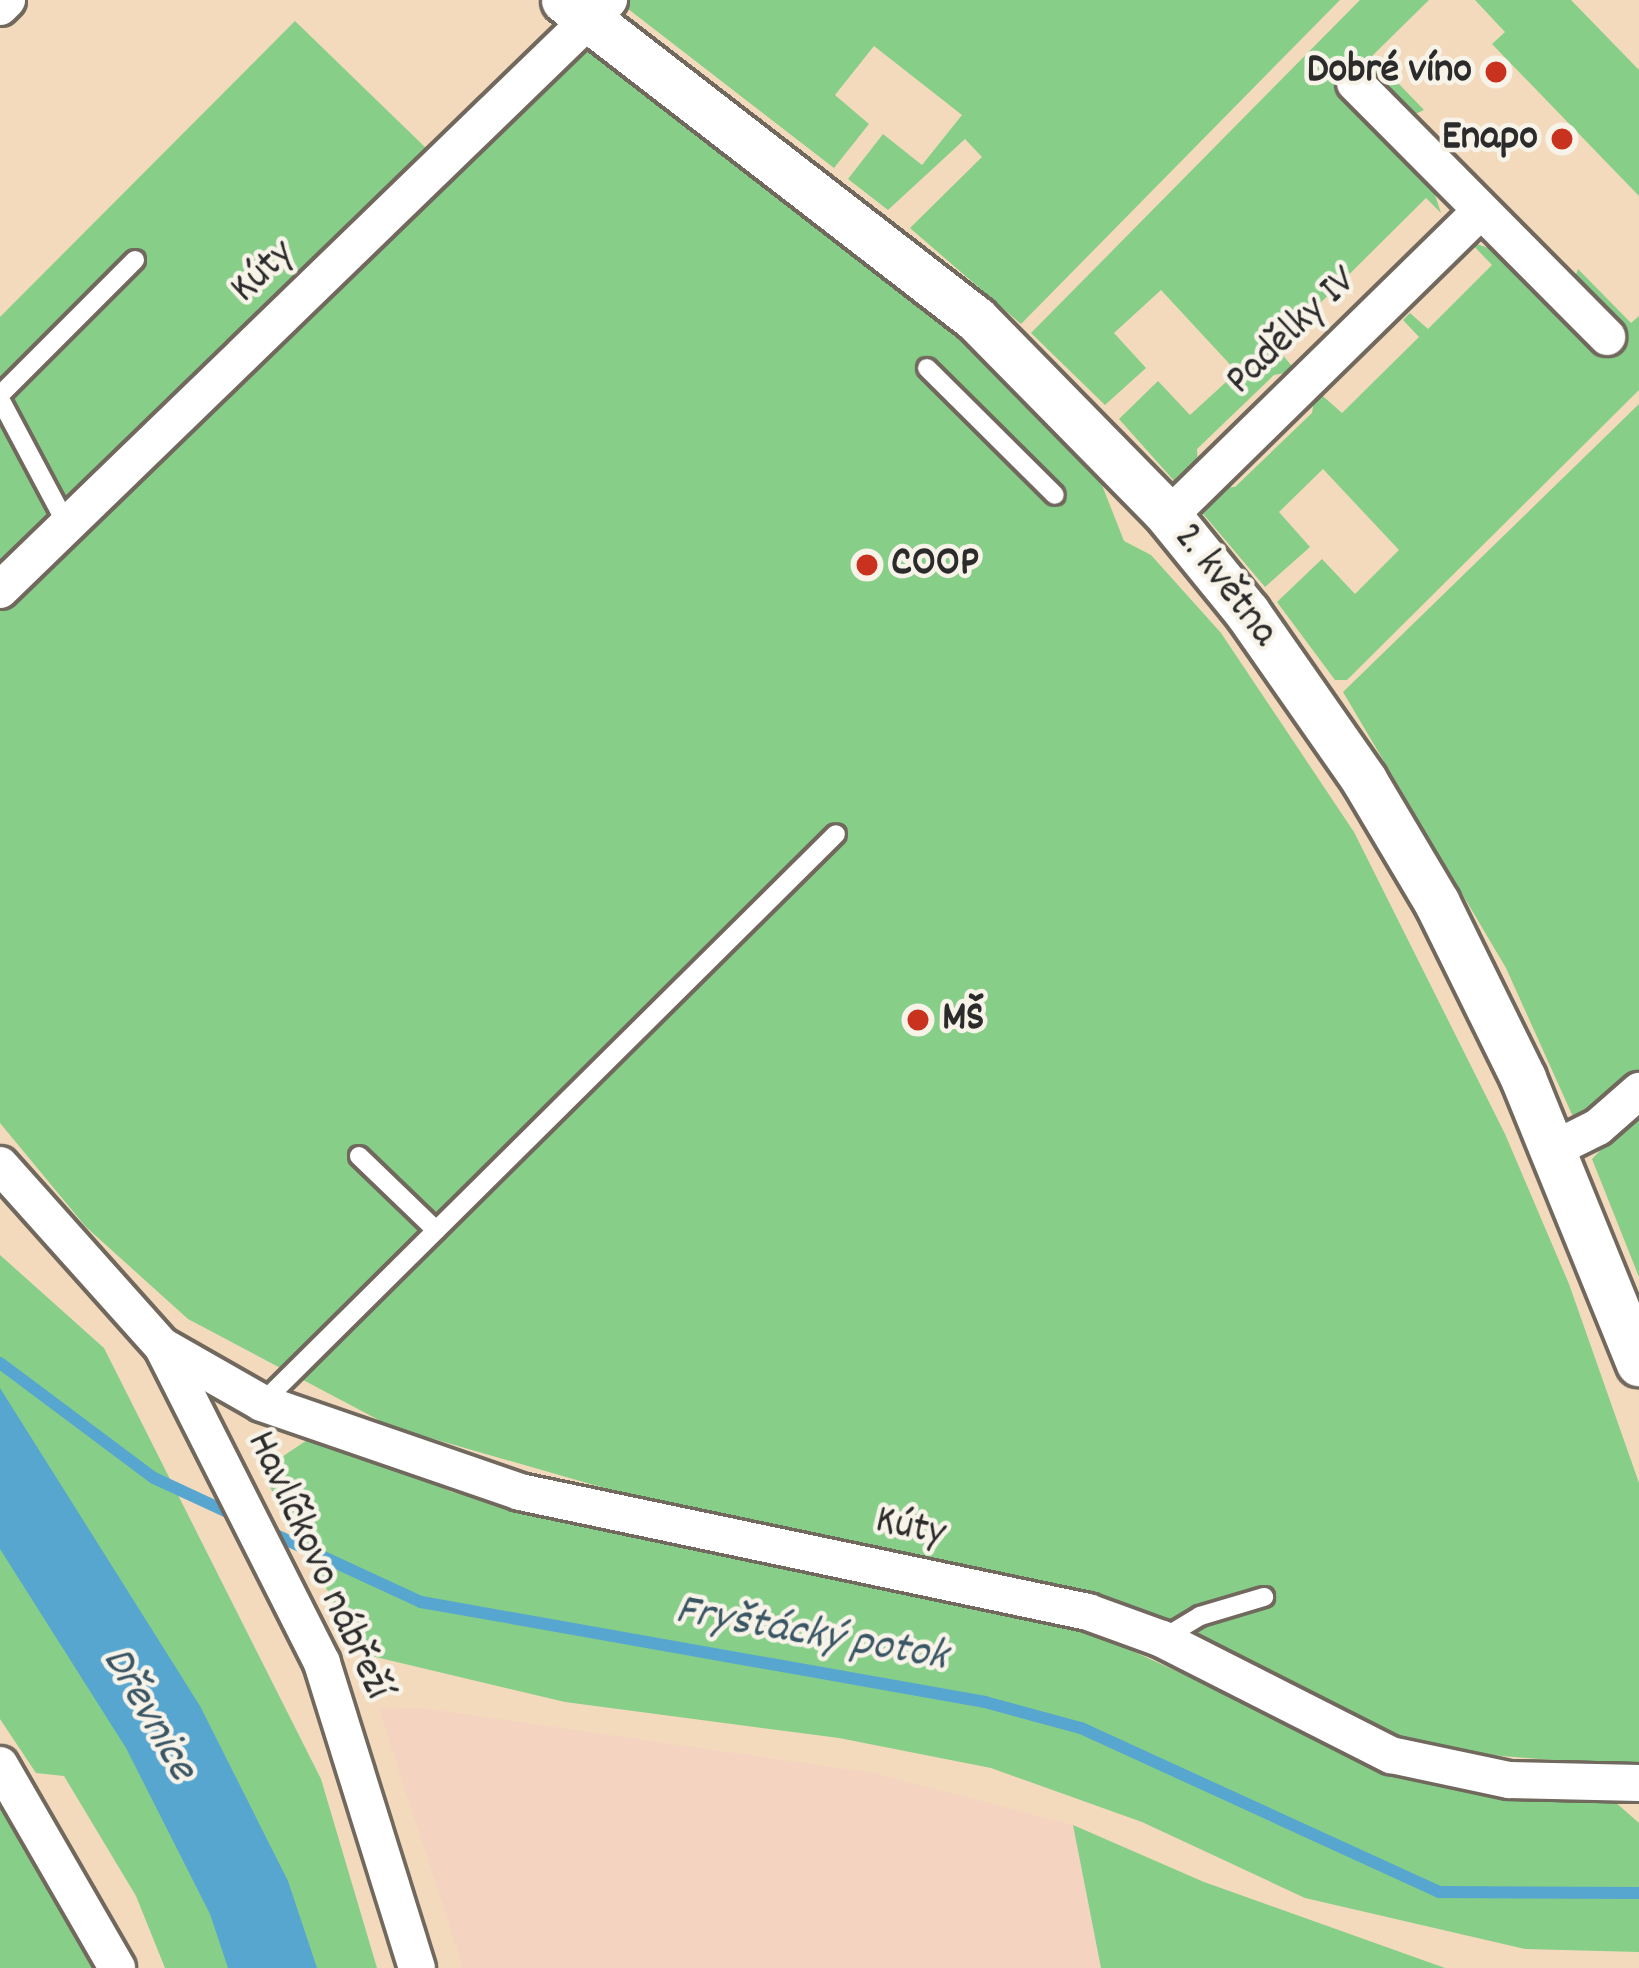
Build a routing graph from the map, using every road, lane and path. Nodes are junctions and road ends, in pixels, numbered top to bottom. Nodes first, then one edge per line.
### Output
1 (7, 0) edge
2 (587, 6) edge
3 (0, 7) edge
4 (1354, 83) dead end
5 (1479, 212) junction
6 (135, 260) dead end
7 (1607, 337) dead end
8 (927, 368) dead end
9 (0, 397) edge
10 (1054, 495) dead end
11 (1169, 516) junction
12 (68, 526) junction
13 (0, 590) edge
14 (836, 834) dead end
15 (1639, 1091) edge
16 (1554, 1149) junction
17 (359, 1156) dead end
18 (0, 1165) edge
19 (436, 1230) junction
20 (162, 1346) junction
21 (1639, 1363) edge
22 (262, 1402) junction
23 (1264, 1597) dead end
24 (1162, 1640) junction
25 (0, 1765) edge
26 (1639, 1783) edge
27 (117, 1968) edge
28 (417, 1968) edge

1 - 3 street
2 - 11 street, 2. května
2 - 12 street, Kúty
4 - 5 street
5 - 7 street
5 - 11 street, Padělky IV
6 - 9 lane
8 - 10 lane
9 - 12 lane
11 - 16 street, 2. května
12 - 13 street, Kúty
14 - 19 lane
15 - 16 street
16 - 21 street, 2. května
17 - 19 lane
18 - 20 street
19 - 22 lane
20 - 22 street, Kúty
20 - 28 street, Havlíčkovo nábřeží
22 - 24 street, Kúty
23 - 24 lane
24 - 26 street, Kúty
25 - 27 street

